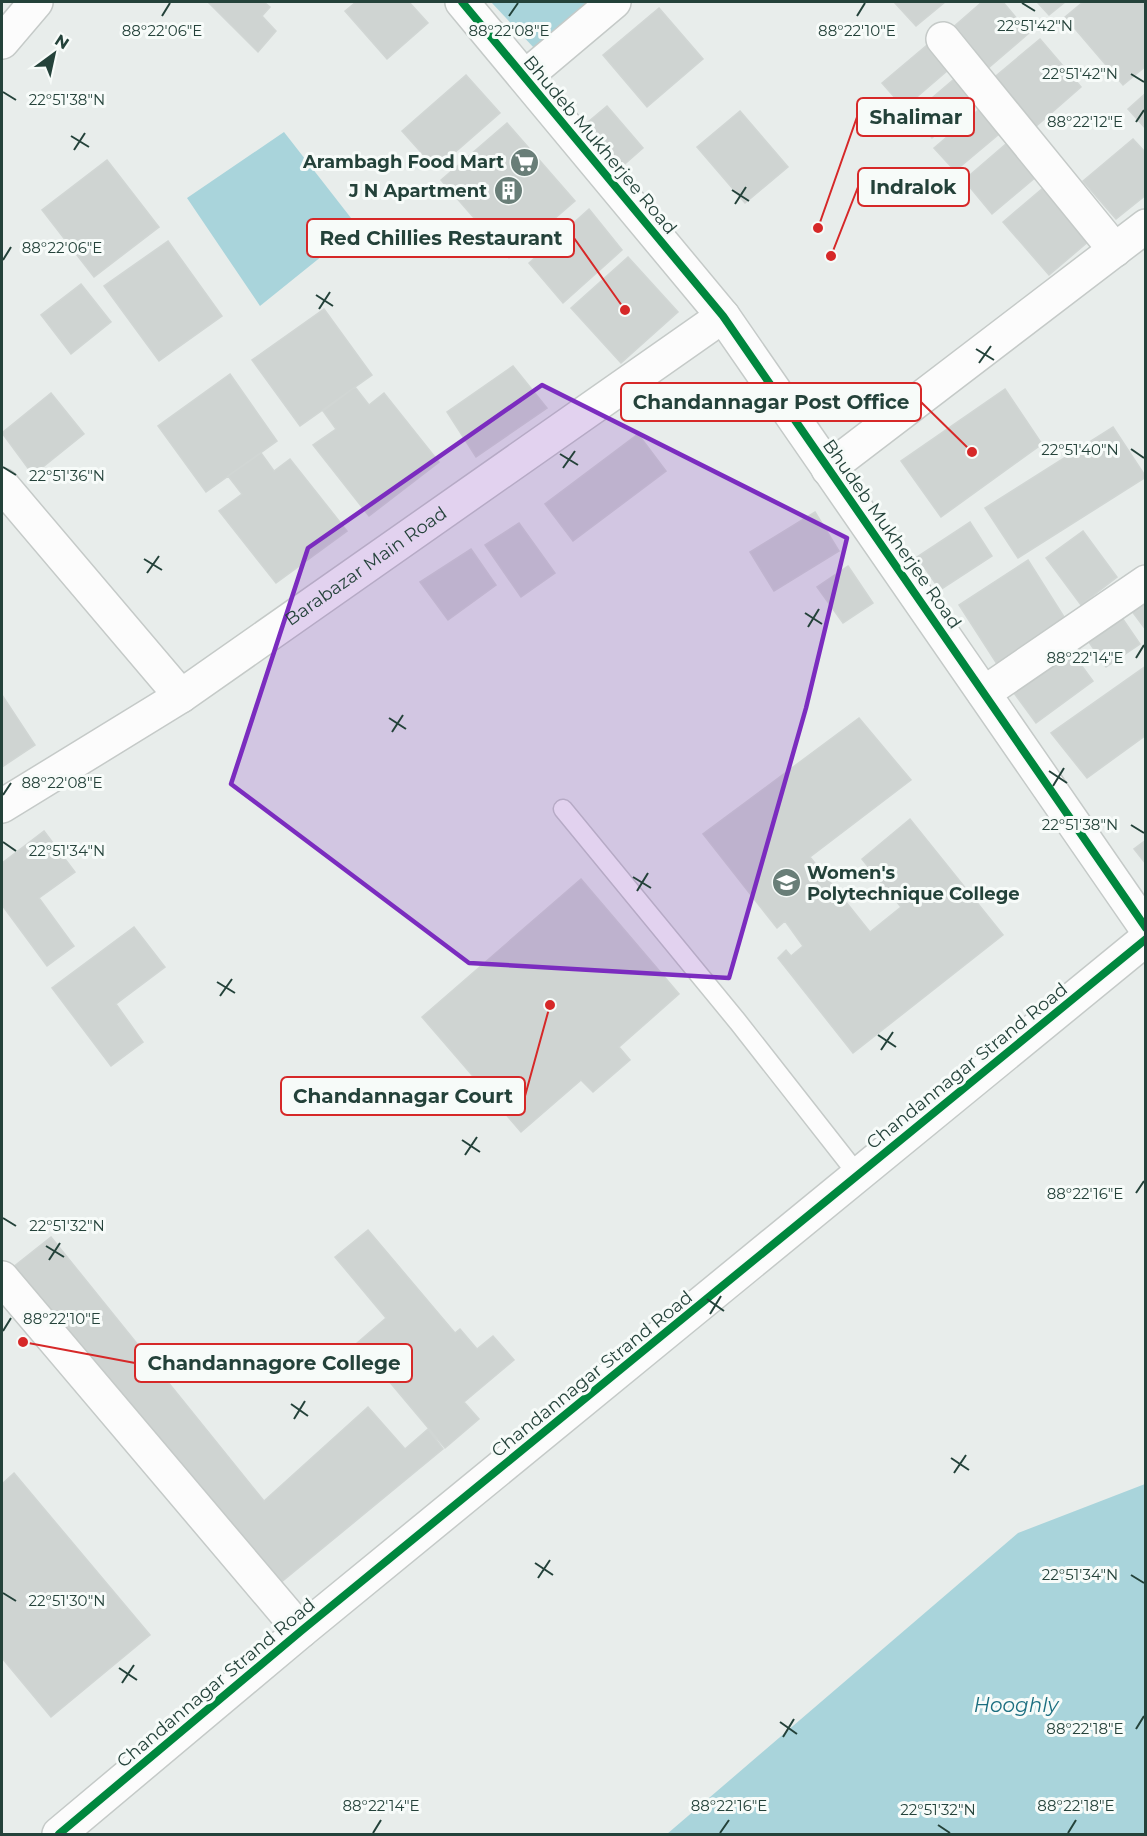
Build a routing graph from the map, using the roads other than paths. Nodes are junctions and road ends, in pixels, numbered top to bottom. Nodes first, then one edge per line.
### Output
1 (36, 2) edge
2 (462, 2) edge
3 (614, 2) edge
4 (943, 39) dead end
5 (2, 42) edge
6 (525, 77) junction
7 (1146, 226) edge
8 (1115, 250) junction
9 (723, 316) junction
10 (828, 469) junction
11 (2, 485) edge
12 (1146, 582) edge
13 (984, 693) junction
14 (181, 696) junction
15 (2, 806) edge
16 (563, 809) dead end
17 (1146, 928) edge
18 (1146, 939) edge
19 (858, 1175) junction
20 (2, 1278) edge
21 (301, 1631) junction
22 (59, 1834) edge

1 - 5 street
2 - 6 street, Bhudeb Mukherjee Road
3 - 6 street
4 - 8 street
6 - 9 street, Bhudeb Mukherjee Road
7 - 8 street
8 - 10 street
9 - 10 street, Bhudeb Mukherjee Road
9 - 14 street, Barabazar Main Road
10 - 13 street, Bhudeb Mukherjee Road
11 - 14 street
12 - 13 street
13 - 17 street, Bhudeb Mukherjee Road
14 - 15 street, Barabazar Main Road
16 - 19 lane
18 - 19 street, Chandannagar Strand Road
19 - 21 street, Chandannagar Strand Road
20 - 21 street
21 - 22 street, Chandannagar Strand Road

